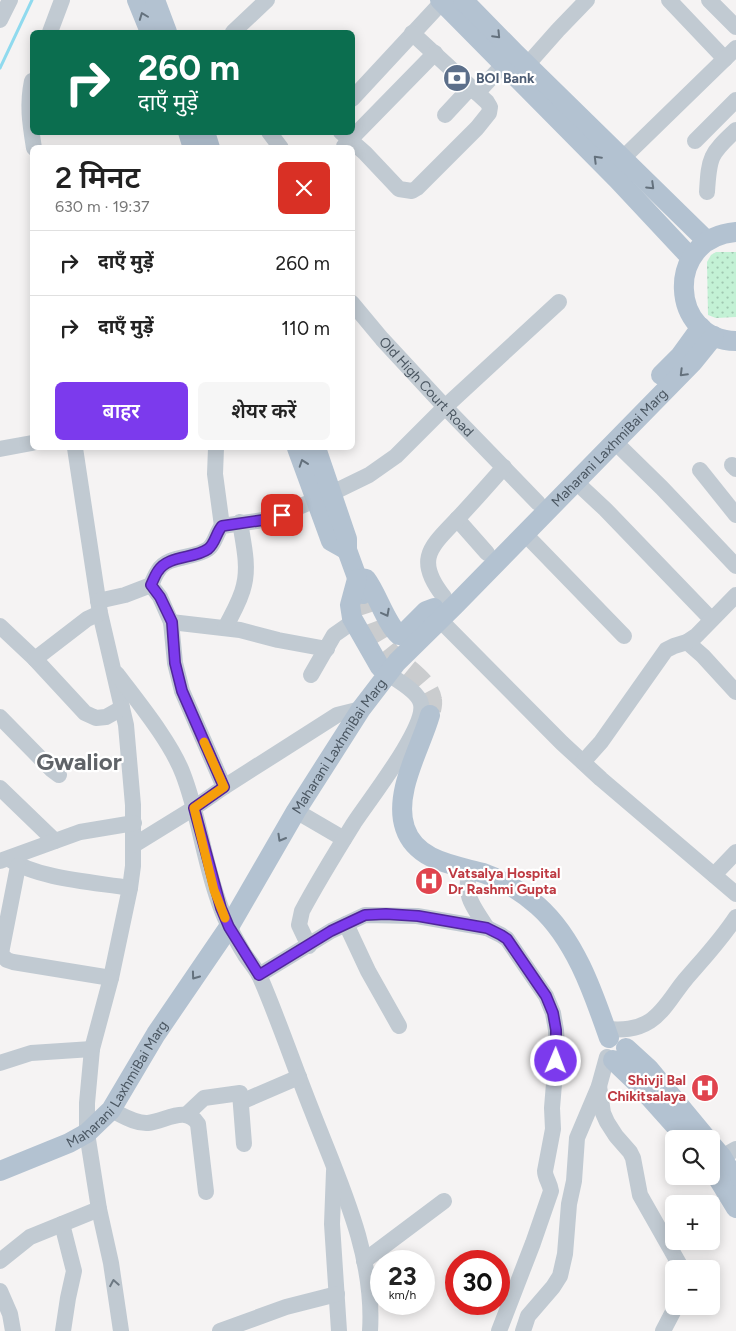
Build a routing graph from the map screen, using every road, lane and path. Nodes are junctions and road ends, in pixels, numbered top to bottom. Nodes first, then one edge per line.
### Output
1 (10, 0) edge
2 (62, 0) edge
3 (137, 0) edge
4 (154, 0) edge
5 (267, 0) edge
6 (463, 0) edge
7 (587, 0) edge
8 (669, 0) edge
9 (709, 0) edge
10 (441, 1) edge
11 (0, 20) edge
12 (736, 27) edge
13 (51, 30) edge
14 (149, 30) edge
15 (166, 30) edge
16 (235, 30) edge
17 (412, 33) junction
18 (435, 53) junction
19 (730, 53) edge
20 (503, 65) junction
21 (527, 65) junction
22 (30, 89) edge
23 (474, 90) junction
24 (355, 96) edge
25 (736, 100) edge
26 (445, 115) dead end
27 (30, 127) edge
28 (355, 129) edge
29 (736, 130) edge
30 (271, 135) edge
31 (694, 141) dead end
32 (280, 145) edge
33 (355, 150) edge
34 (623, 158) junction
35 (708, 192) dead end
36 (736, 232) edge
37 (707, 241) junction
38 (691, 258) junction
39 (559, 302) dead end
40 (355, 307) edge
41 (707, 331) junction
42 (736, 341) edge
43 (445, 407) junction
44 (615, 442) junction
45 (30, 443) edge
46 (0, 449) edge
47 (75, 450) edge
48 (216, 450) edge
49 (299, 450) edge
50 (316, 450) edge
51 (504, 467) junction
52 (700, 470) dead end
53 (576, 481) junction
54 (324, 497) junction
55 (538, 503) junction
56 (736, 514) edge
57 (457, 519) junction
58 (240, 522) junction
59 (222, 526) junction
60 (524, 533) junction
61 (487, 553) junction
62 (736, 566) edge
63 (151, 585) junction
64 (360, 587) junction
65 (736, 595) edge
66 (99, 607) junction
67 (439, 608) junction
68 (711, 619) junction
69 (354, 621) junction
70 (172, 622) junction
71 (0, 626) edge
72 (225, 628) junction
73 (624, 636) dead end
74 (687, 642) junction
75 (327, 649) junction
76 (35, 659) junction
77 (112, 667) junction
78 (384, 670) junction
79 (310, 675) dead end
80 (736, 692) edge
81 (122, 708) junction
82 (353, 711) junction
83 (430, 715) tunnel mouth
84 (0, 717) edge
85 (583, 762) junction
86 (58, 775) dead end
87 (224, 787) junction
88 (0, 788) edge
89 (194, 808) junction
90 (296, 811) junction
91 (134, 823) junction
92 (55, 840) junction
93 (344, 840) junction
94 (134, 845) junction
95 (736, 852) edge
96 (7, 859) edge
97 (469, 871) junction
98 (714, 875) junction
99 (130, 888) junction
100 (736, 894) edge
101 (5, 916) edge
102 (736, 917) edge
103 (346, 924) junction
104 (229, 927) junction
105 (487, 928) junction
106 (309, 946) junction
107 (2, 960) edge
108 (259, 975) junction
109 (111, 978) junction
110 (399, 1026) dead end
111 (612, 1046) junction
112 (92, 1049) junction
113 (0, 1063) edge
114 (299, 1077) junction
115 (599, 1086) junction
116 (241, 1102) junction
117 (111, 1110) junction
118 (187, 1114) junction
119 (679, 1130) edge
120 (699, 1130) edge
121 (87, 1133) junction
122 (244, 1144) dead end
123 (720, 1155) edge
124 (334, 1168) junction
125 (0, 1171) edge
126 (736, 1181) edge
127 (206, 1192) dead end
128 (444, 1201) dead end
129 (736, 1208) edge
130 (99, 1209) junction
131 (62, 1224) junction
132 (677, 1260) edge
133 (0, 1261) edge
134 (364, 1261) junction
135 (0, 1291) edge
136 (337, 1294) junction
137 (671, 1315) edge
138 (13, 1331) edge
139 (64, 1331) edge
140 (121, 1331) edge
141 (220, 1331) edge
142 (339, 1331) edge
143 (370, 1331) edge
144 (499, 1331) edge
145 (523, 1331) edge
146 (663, 1331) edge

1 - 11 street
2 - 13 street
14 -> 3 main road
4 - 15 main road
5 - 16 street
6 -> 21 main road
7 - 21 street
8 - 19 street
9 - 12 street
10 - 17 street
10 - 20 main road
17 - 18 street
17 - 24 street
18 - 23 street
18 - 28 street
19 - 34 street
20 - 23 street
38 -> 20 main road
21 - 34 main road
22 - 27 street
23 - 26 street
23 - 33 street
25 - 31 street
29 - 35 street
30 - 32 street
34 -> 37 main road
36 - 37 main road
37 - 38 main road
38 - 41 main road
39 - 43 street
40 - 43 street, Old High Court Road
41 - 42 main road
41 -> 44 main road, Maharani LaxhmiBai Marg
41 - 55 main road
43 - 51 street, Old High Court Road
43 - 54 street
44 - 53 main road, Maharani LaxhmiBai Marg
44 - 62 street
45 - 46 street
47 - 66 street
48 - 59 street
54 -> 49 main road
50 - 54 main road
51 - 55 street, Old High Court Road
51 - 57 street
52 - 56 street
53 - 60 main road, Maharani LaxhmiBai Marg
53 - 68 street
54 - 58 street
54 - 64 main road
55 - 61 main road
57 - 61 street
57 - 67 street
58 - 59 street
58 - 72 street
59 - 63 street
60 - 67 main road, Maharani LaxhmiBai Marg
60 - 73 street
61 - 67 main road
63 - 66 street
63 - 70 street
64 -> 67 main road
64 - 69 main road
65 - 68 street
66 - 76 street
66 - 77 street
67 - 78 main road, Maharani LaxhmiBai Marg
67 - 85 street
68 - 74 street
69 - 75 street
69 - 78 main road
70 - 72 street
70 - 87 street
71 - 76 street
72 - 75 street
74 - 80 street
74 - 85 street
75 - 79 street
76 - 81 street
77 - 81 street
77 - 89 street
78 - 82 main road, Maharani LaxhmiBai Marg
78 - 93 street
81 - 91 street
82 - 87 street
82 - 90 main road, Maharani LaxhmiBai Marg
83 - 97 main road
84 - 86 street
85 - 98 street
87 - 89 street
88 - 92 street
89 - 94 street
89 - 104 street
90 - 93 street
90 -> 104 main road, Maharani LaxhmiBai Marg
91 - 92 street
91 - 94 street
92 - 96 street
93 - 106 street
94 - 99 street
95 - 98 street
96 - 99 street
96 - 101 street
97 - 105 street
97 - 111 main road
98 - 100 street
99 - 109 street
101 - 107 street
102 - 111 street
103 - 105 street
103 - 106 street
103 - 110 street
104 - 108 street
104 -> 117 main road, Maharani LaxhmiBai Marg
105 - 144 street
106 - 108 street
107 - 109 street
108 - 114 street
109 - 112 street
111 - 115 street
111 - 119 main road
111 - 120 main road
112 - 113 street
112 - 121 street
114 - 116 street
114 - 124 street
115 - 132 street
115 - 145 street
116 - 118 street
116 - 122 street
117 - 118 street
117 - 121 main road, Maharani LaxhmiBai Marg
118 - 127 street
121 - 125 main road, Maharani LaxhmiBai Marg
121 - 130 street
123 - 126 main road
123 - 129 main road
124 - 134 street
124 - 136 street
128 - 134 street
130 - 131 street
140 -> 130 street
131 - 133 street
131 - 139 street
134 - 143 street
135 - 138 street
136 - 141 street
136 - 142 street
137 - 146 street

